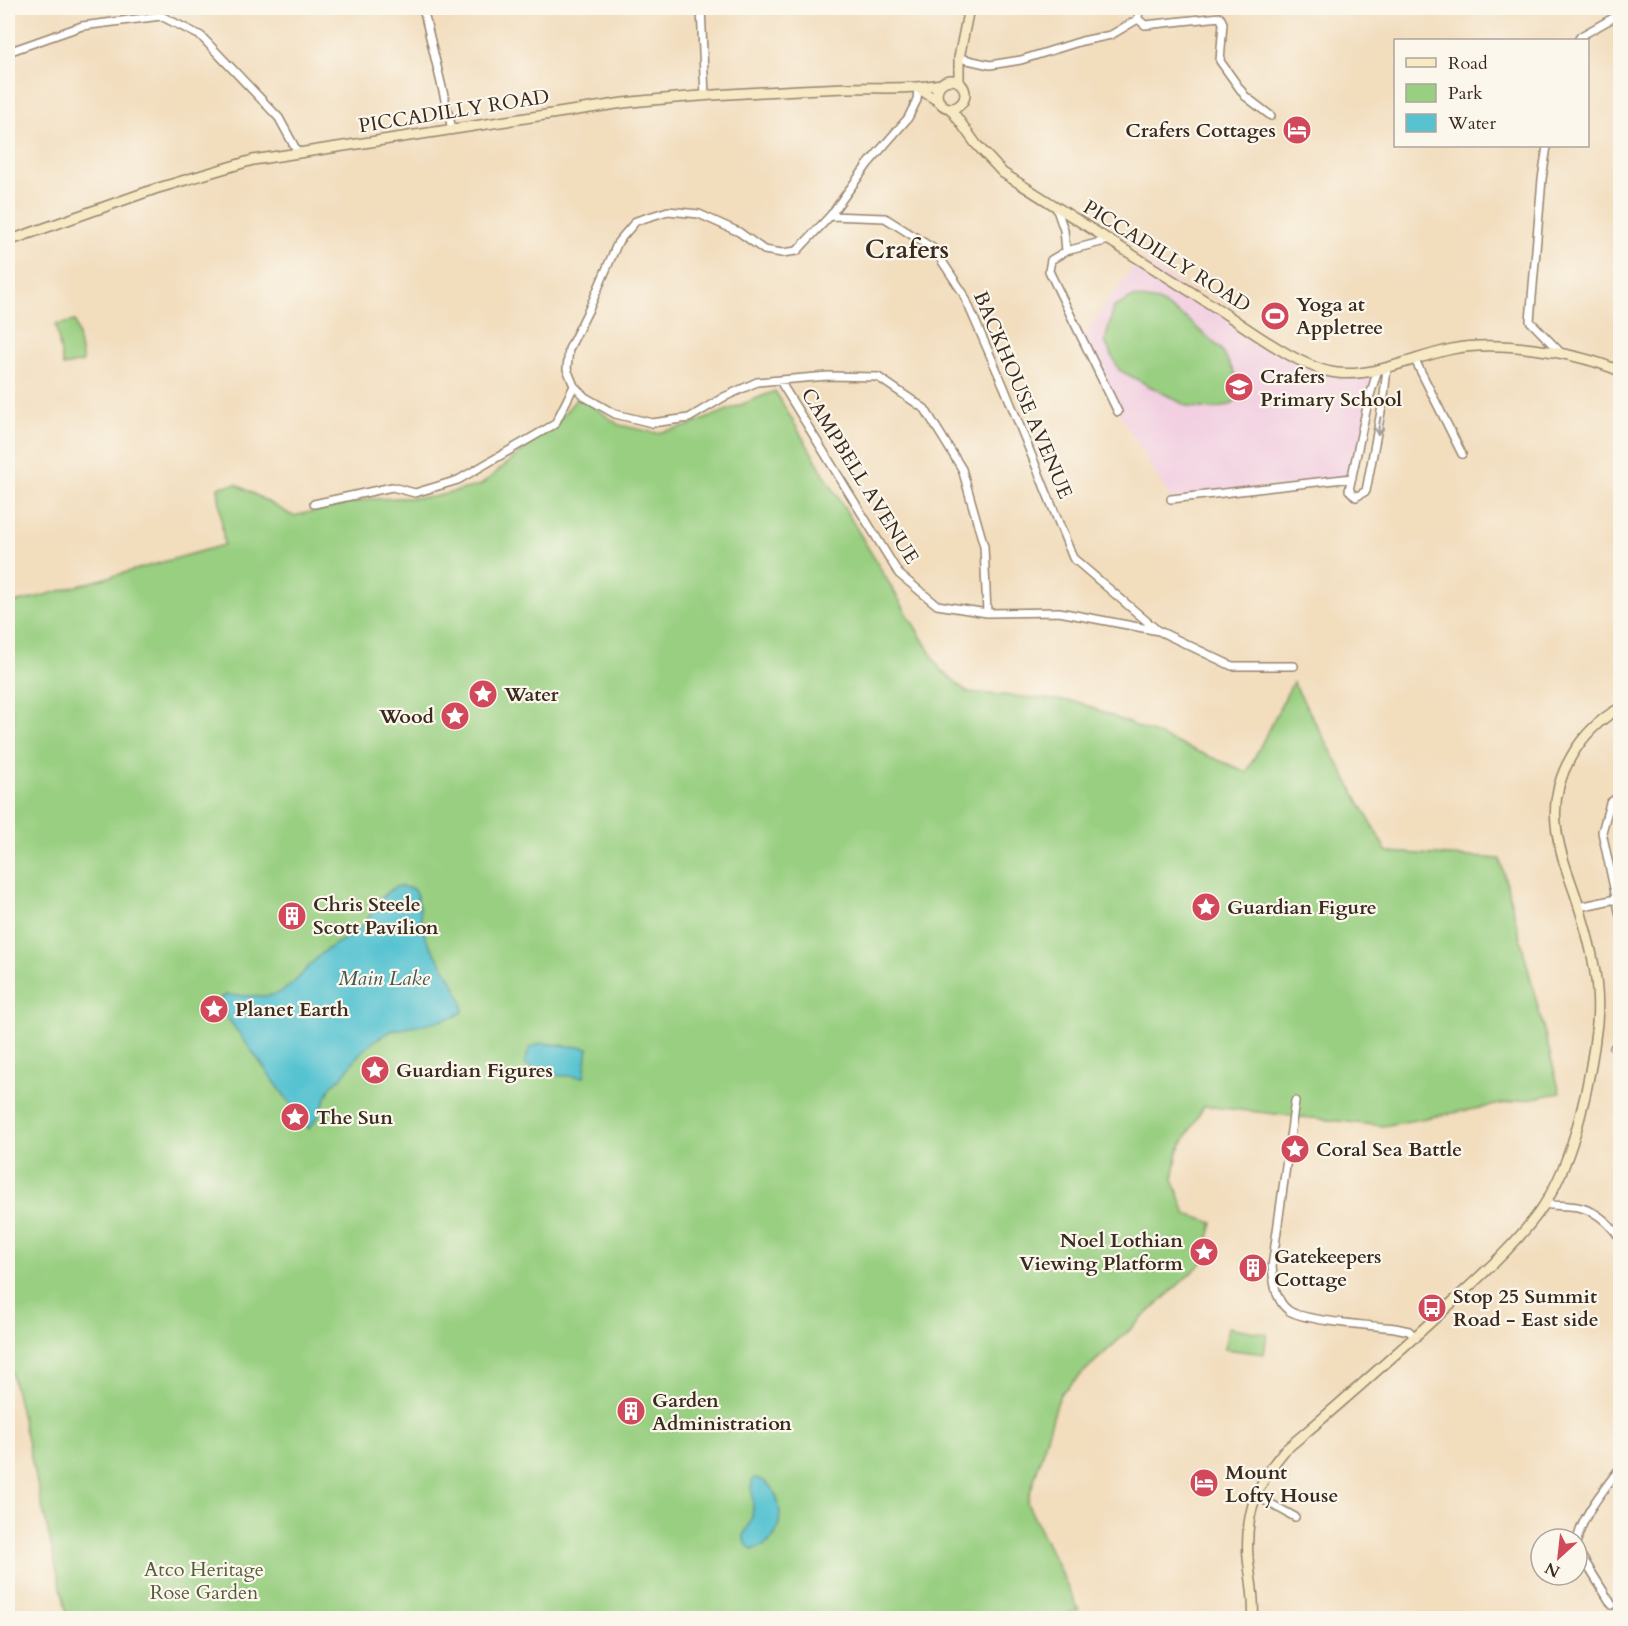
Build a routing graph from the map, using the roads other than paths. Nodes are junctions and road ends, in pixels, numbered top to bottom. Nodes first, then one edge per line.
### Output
1 (423, 8) edge
2 (701, 8) edge
3 (969, 8) edge
4 (1139, 8) edge
5 (1620, 14) edge
6 (1138, 19) junction
7 (1579, 39) edge
8 (8, 52) edge
9 (959, 58) junction
10 (943, 82) junction
11 (959, 82) junction
12 (918, 88) junction
13 (705, 96) junction
14 (945, 105) junction
15 (960, 105) junction
16 (1270, 116) dead end
17 (963, 126) junction
18 (452, 129) junction
19 (1547, 147) edge
20 (298, 153) junction
21 (1056, 206) junction
22 (831, 216) junction
23 (1109, 240) junction
24 (8, 242) edge
25 (1066, 251) junction
26 (1563, 355) junction
27 (1415, 360) junction
28 (1382, 368) junction
29 (1620, 371) edge
30 (780, 381) junction
31 (574, 386) junction
32 (1118, 412) dead end
33 (1462, 454) dead end
34 (1352, 478) junction
35 (1171, 499) dead end
36 (314, 504) dead end
37 (987, 613) junction
38 (1159, 631) junction
39 (1294, 666) dead end
40 (1620, 708) edge
41 (1620, 795) edge
42 (1616, 899) junction
43 (1579, 907) junction
44 (1620, 916) edge
45 (1620, 1039) edge
46 (1614, 1048) dead end
47 (1295, 1101) dead end
48 (1545, 1204) junction
49 (1620, 1238) edge
50 (1416, 1338) junction
51 (1620, 1468) edge
52 (1255, 1495) junction
53 (1295, 1517) dead end
54 (1581, 1527) edge
55 (1589, 1569) edge
56 (1611, 1605) dead end
57 (1253, 1618) edge

1 - 18 street
2 - 13 street
3 - 9 main road
4 - 6 street
5 - 7 street
6 - 9 street
6 - 16 street
8 - 20 street
9 - 10 main road
9 - 11 main road
10 - 11 main road
10 - 12 main road, PICCADILLY ROAD
10 - 14 main road
11 - 15 main road
12 - 13 main road, PICCADILLY ROAD
12 - 14 main road, PICCADILLY ROAD
12 - 22 street
13 - 18 main road, PICCADILLY ROAD
14 - 15 main road
14 - 17 main road, PICCADILLY ROAD
15 - 17 main road
17 - 21 main road, PICCADILLY ROAD
18 - 20 main road, PICCADILLY ROAD
19 - 26 street
20 - 24 main road, PICCADILLY ROAD
21 - 23 main road, PICCADILLY ROAD
21 - 25 street
22 - 31 street
22 - 38 street, BACKHOUSE AVENUE
23 - 25 street
23 - 28 main road, PICCADILLY ROAD
25 - 32 street
26 - 27 main road, PICCADILLY ROAD
26 - 29 main road, PICCADILLY ROAD
27 - 28 main road, PICCADILLY ROAD
27 - 33 street
28 - 34 street
28 -> 34 street
30 - 31 street
30 - 37 street, CAMPBELL AVENUE
30 - 37 street
31 - 36 street
34 - 35 street
37 - 38 street, CAMPBELL AVENUE
38 - 39 street, CAMPBELL AVENUE
40 - 43 main road
41 - 42 street
42 - 43 street
42 - 44 street
43 - 48 main road
45 - 46 street
47 - 50 street
48 - 49 street
48 - 50 main road
50 - 52 main road
51 - 54 street
52 - 53 street
52 - 57 main road
55 - 56 street

